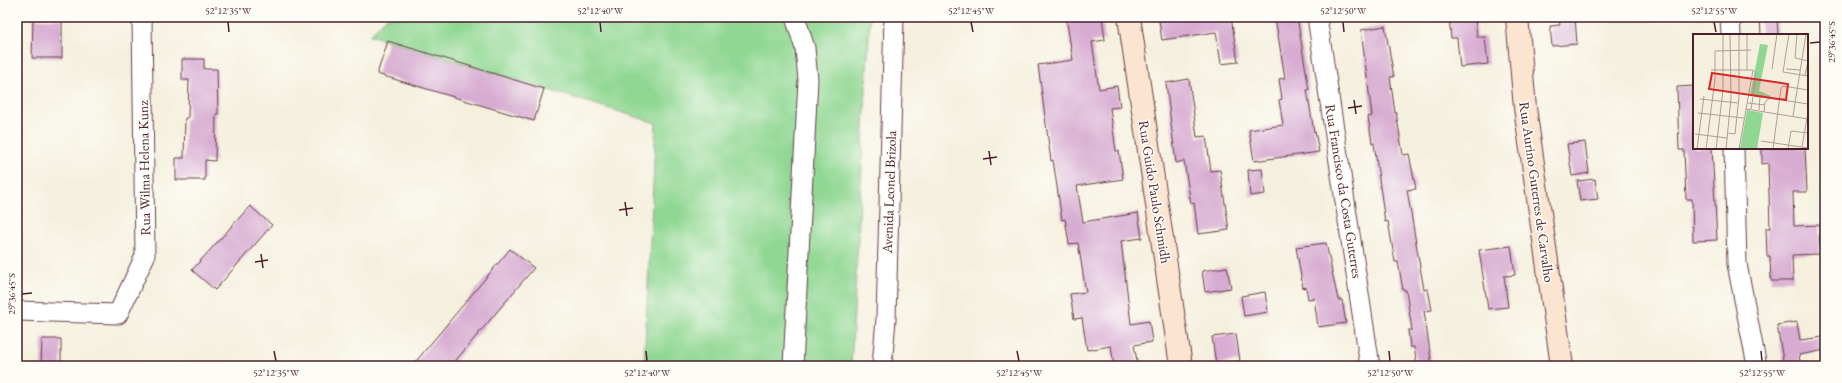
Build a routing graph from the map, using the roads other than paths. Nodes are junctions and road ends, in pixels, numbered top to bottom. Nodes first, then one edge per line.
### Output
1 (142, 17) edge
2 (795, 17) edge
3 (894, 17) edge
4 (1129, 17) edge
5 (1317, 17) edge
6 (1517, 17) edge
7 (1730, 17) edge
8 (1731, 34) edge
9 (1734, 149) edge
10 (17, 311) edge
11 (793, 366) edge
12 (882, 366) edge
13 (1182, 366) edge
14 (1370, 366) edge
15 (1562, 366) edge
16 (1757, 366) edge

1 - 10 street, Rua Wilma Helena Kunz
2 - 11 street
3 - 12 street, Avenida Leonel Brizola
4 - 13 street, Rua Guido Paulo Schmidh
5 - 14 street, Rua Francisco da Costa Guterres
6 - 15 street, Rua Aurino Guterres de Carvalho
7 - 8 street
9 - 16 street

